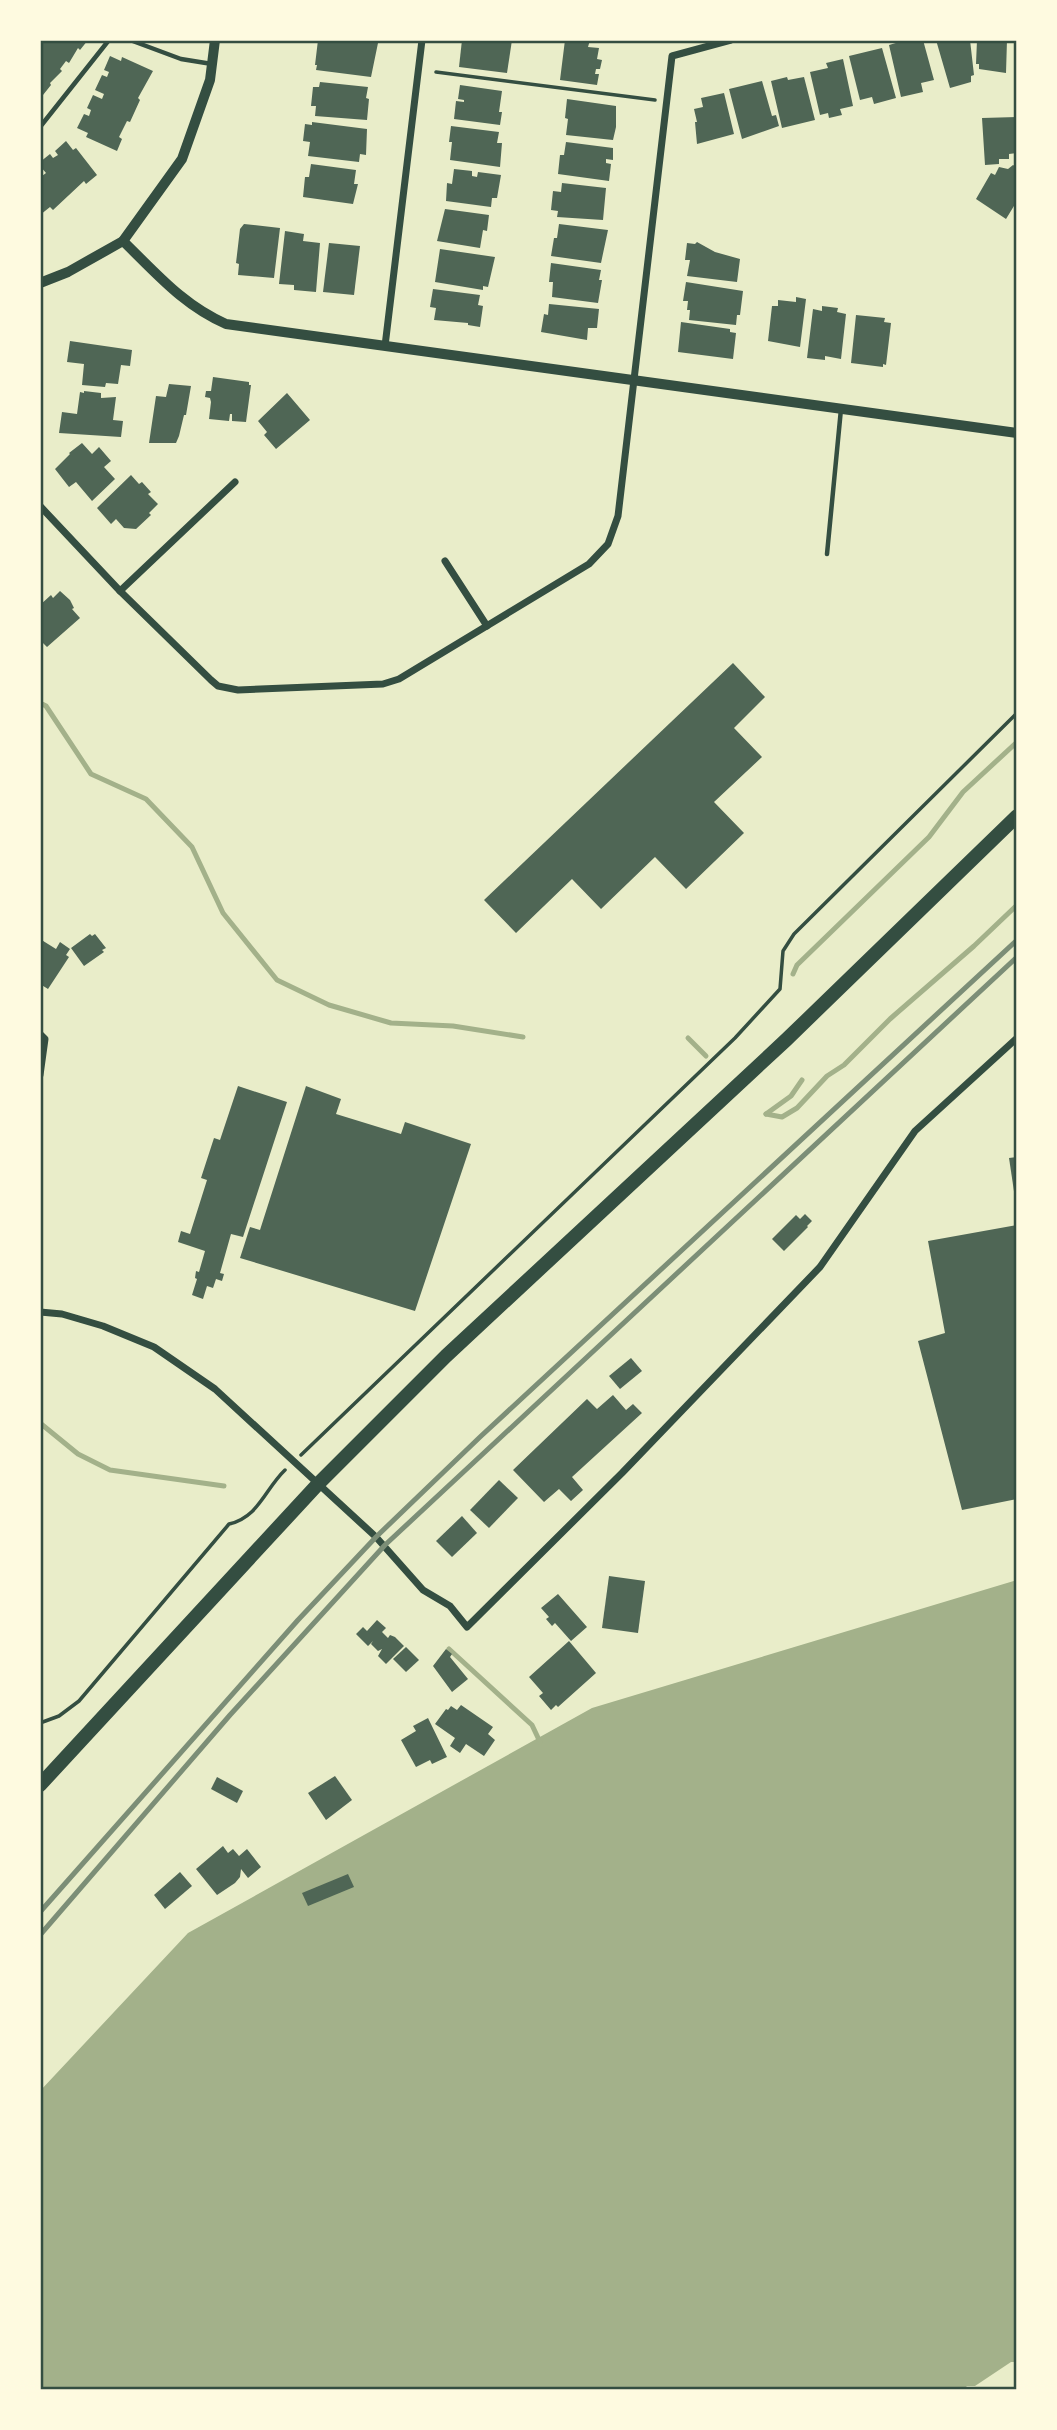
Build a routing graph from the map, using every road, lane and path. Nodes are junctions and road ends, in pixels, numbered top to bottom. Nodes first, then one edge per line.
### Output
1 (109, 40) edge
2 (130, 40) edge
3 (215, 40) edge
4 (422, 40) edge
5 (731, 40) edge
6 (212, 64) junction
7 (436, 72) dead end
8 (656, 100) dead end
9 (40, 127) edge
10 (123, 241) junction
11 (40, 284) edge
12 (385, 346) junction
13 (633, 379) junction
14 (841, 408) junction
15 (1017, 433) edge
16 (235, 482) dead end
17 (40, 506) edge
18 (827, 554) dead end
19 (445, 561) dead end
20 (121, 591) junction
21 (487, 626) junction
22 (1017, 713) edge
23 (1017, 816) edge
24 (40, 1034) edge
25 (1017, 1038) edge
26 (40, 1075) edge
27 (40, 1312) edge
28 (312, 1445) dead end
29 (272, 1482) dead end
30 (318, 1484) junction
31 (40, 1723) edge
32 (40, 1785) edge

1 - 9 lane
2 - 6 lane
3 - 6 street
4 - 12 street
5 - 13 street
6 - 10 street
7 - 8 path
10 - 11 street
10 - 12 street
12 - 13 street
13 - 14 street
13 - 21 street
14 - 15 street
14 - 18 lane
16 - 20 street
17 - 20 street
19 - 21 street
20 - 21 street
22 - 28 path
23 - 30 main road
24 - 26 street
25 - 30 street
27 - 30 street
29 - 31 path
30 - 32 main road

